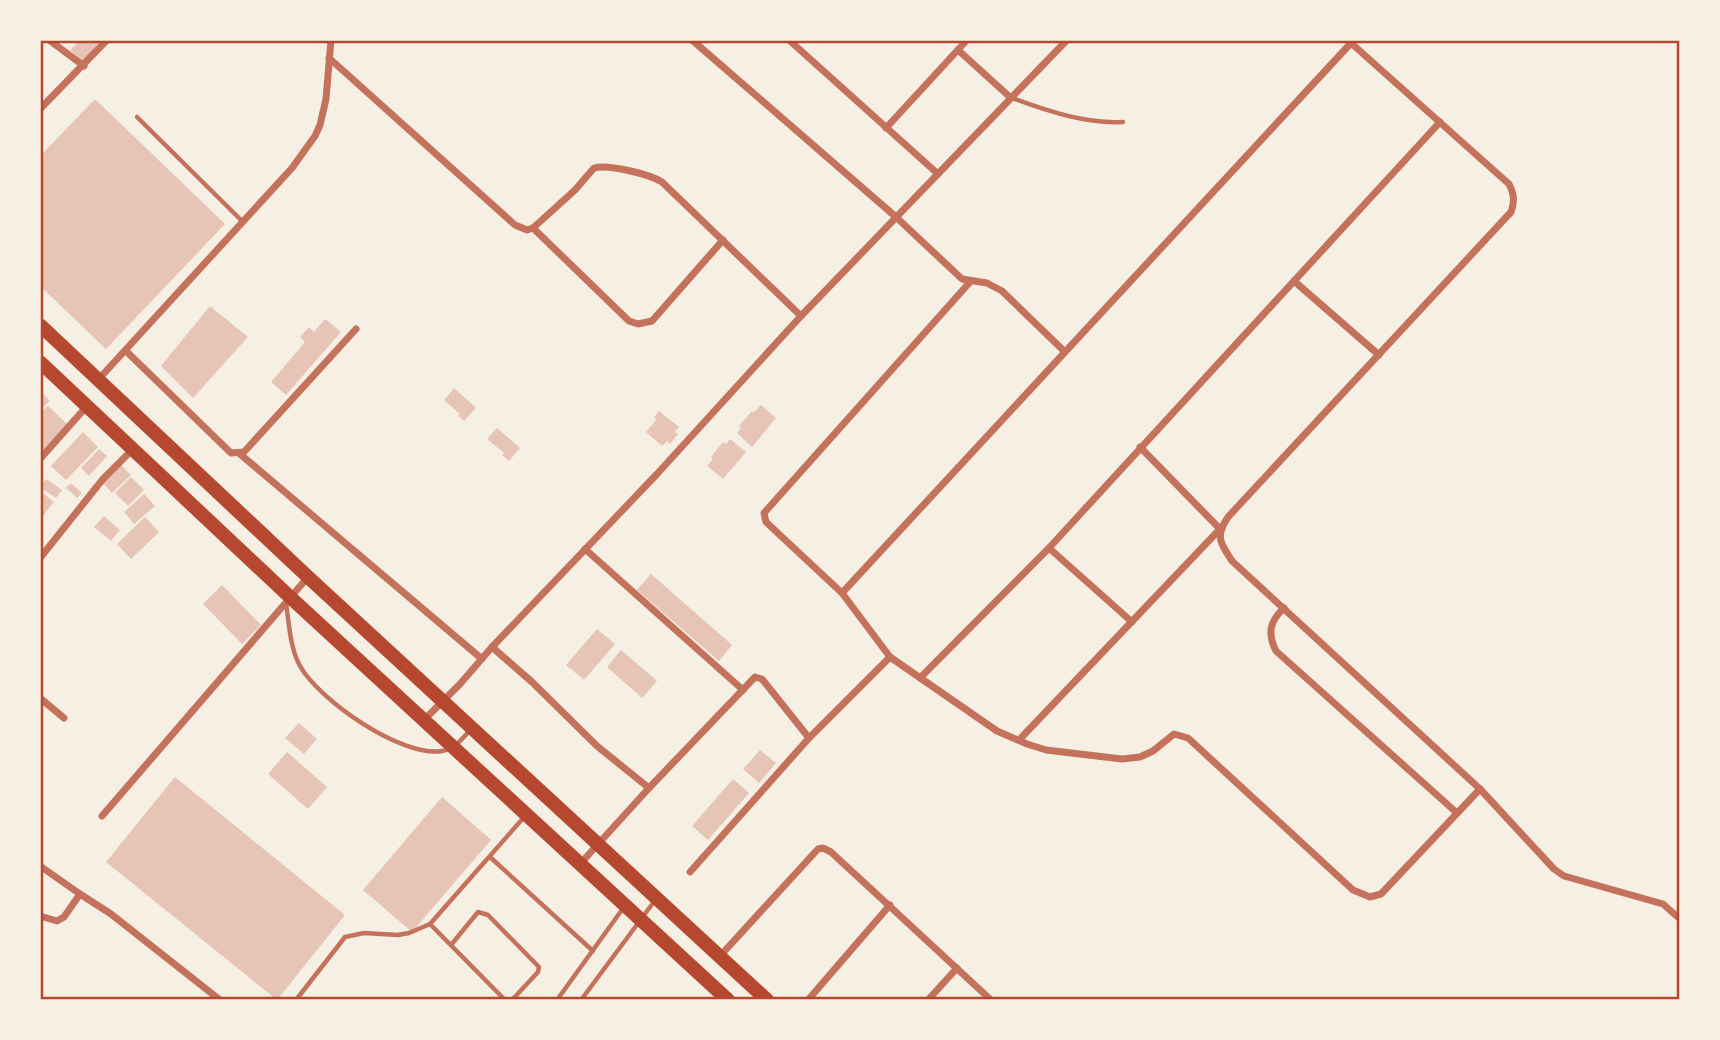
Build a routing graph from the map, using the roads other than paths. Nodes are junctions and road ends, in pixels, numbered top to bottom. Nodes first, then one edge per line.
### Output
1 (49, 40) edge
2 (107, 40) edge
3 (331, 40) edge
4 (692, 40) edge
5 (789, 40) edge
6 (967, 40) edge
7 (1067, 40) edge
8 (1350, 42) edge
9 (958, 50) junction
10 (329, 58) junction
11 (84, 66) junction
12 (1011, 98) junction
13 (40, 108) edge
14 (137, 117) dead end
15 (1123, 122) dead end
16 (1440, 122) junction
17 (887, 128) junction
18 (938, 174) junction
19 (896, 217) junction
20 (243, 222) junction
21 (533, 229) junction
22 (723, 240) junction
23 (1294, 281) junction
24 (971, 282) junction
25 (801, 316) junction
26 (40, 325) edge
27 (356, 329) dead end
28 (125, 351) junction
29 (1064, 351) junction
30 (1379, 355) junction
31 (40, 362) edge
32 (97, 381) junction
33 (87, 406) junction
34 (1140, 447) junction
35 (133, 448) junction
36 (240, 454) junction
37 (40, 459) edge
38 (1220, 529) junction
39 (1049, 548) junction
40 (585, 549) junction
41 (40, 558) edge
42 (308, 578) junction
43 (842, 593) junction
44 (288, 601) junction
45 (1284, 608) junction
46 (1132, 622) junction
47 (492, 648) junction
48 (890, 657) junction
49 (481, 659) junction
50 (920, 678) junction
51 (743, 690) junction
52 (40, 698) edge
53 (442, 701) junction
54 (64, 718) dead end
55 (424, 720) junction
56 (472, 728) junction
57 (809, 738) junction
58 (1019, 740) junction
59 (453, 748) junction
60 (649, 788) junction
61 (1480, 789) junction
62 (1457, 813) junction
63 (526, 815) junction
64 (103, 816) dead end
65 (597, 844) junction
66 (490, 857) junction
67 (580, 864) junction
68 (40, 866) edge
69 (690, 872) dead end
70 (80, 894) junction
71 (657, 898) junction
72 (890, 905) junction
73 (625, 906) junction
74 (40, 916) edge
75 (639, 919) junction
76 (1680, 919) edge
77 (430, 924) junction
78 (705, 942) junction
79 (451, 945) junction
80 (593, 951) junction
81 (720, 956) junction
82 (687, 962) junction
83 (957, 968) junction
84 (220, 1000) edge
85 (296, 1000) edge
86 (505, 1000) edge
87 (512, 1000) edge
88 (557, 1000) edge
89 (580, 1000) edge
90 (728, 1000) edge
91 (767, 1000) edge
92 (808, 1000) edge
93 (928, 1000) edge
94 (991, 1000) edge

1 - 11 street
2 - 11 street
3 - 10 street
4 - 19 street
5 - 17 street
6 - 9 street
7 - 12 street
8 - 16 street
8 - 29 street
9 - 12 street
9 - 17 street
10 - 20 street
10 - 21 street
11 - 13 street
12 - 15 lane
12 - 18 street
14 - 20 lane
16 - 23 street
16 - 30 street
17 - 18 street
18 - 19 street
19 - 24 street
19 - 25 street
20 - 28 street
21 - 22 street
21 - 22 street
22 - 25 street
23 - 30 street
23 - 34 street
24 - 29 street
24 - 43 street
25 - 40 street
26 - 32 highway
27 - 36 street
28 - 32 street
28 - 36 street
29 - 43 street
30 - 38 street
31 - 33 highway
32 - 42 highway
33 - 35 highway
33 - 37 street
34 - 38 street
34 - 39 street
35 - 41 street
35 - 44 highway
36 - 49 street
38 - 45 street
38 - 46 street
39 - 46 street
39 - 50 street
40 - 47 street
40 - 51 street
42 - 44 street
42 - 53 highway
43 - 48 street
44 - 55 highway
44 - 59 lane
44 - 64 street
45 - 61 street
45 - 62 street
46 - 58 street
47 - 49 street
47 - 60 street
48 - 50 street
48 - 57 street
49 - 53 street
50 - 58 street
51 - 57 street
51 - 60 street
52 - 54 street
53 - 55 street
53 - 56 highway
55 - 59 highway
56 - 59 lane
56 - 65 highway
57 - 69 street
58 - 62 street
59 - 63 highway
60 - 65 street
61 - 62 street
61 - 76 street
63 - 66 lane
63 - 67 highway
65 - 67 street
65 - 71 highway
66 - 77 lane
66 - 80 lane
67 - 73 highway
68 - 70 street
70 - 74 street
70 - 84 street
71 - 75 lane
71 - 78 highway
72 - 81 street
72 - 83 street
72 - 92 street
73 - 75 highway
73 - 80 lane
75 - 82 highway
75 - 89 lane
77 - 79 lane
77 - 85 lane
78 - 81 highway
78 - 82 highway
79 - 86 lane
79 - 87 lane
80 - 88 lane
81 - 91 highway
82 - 90 highway
83 - 93 street
83 - 94 street

